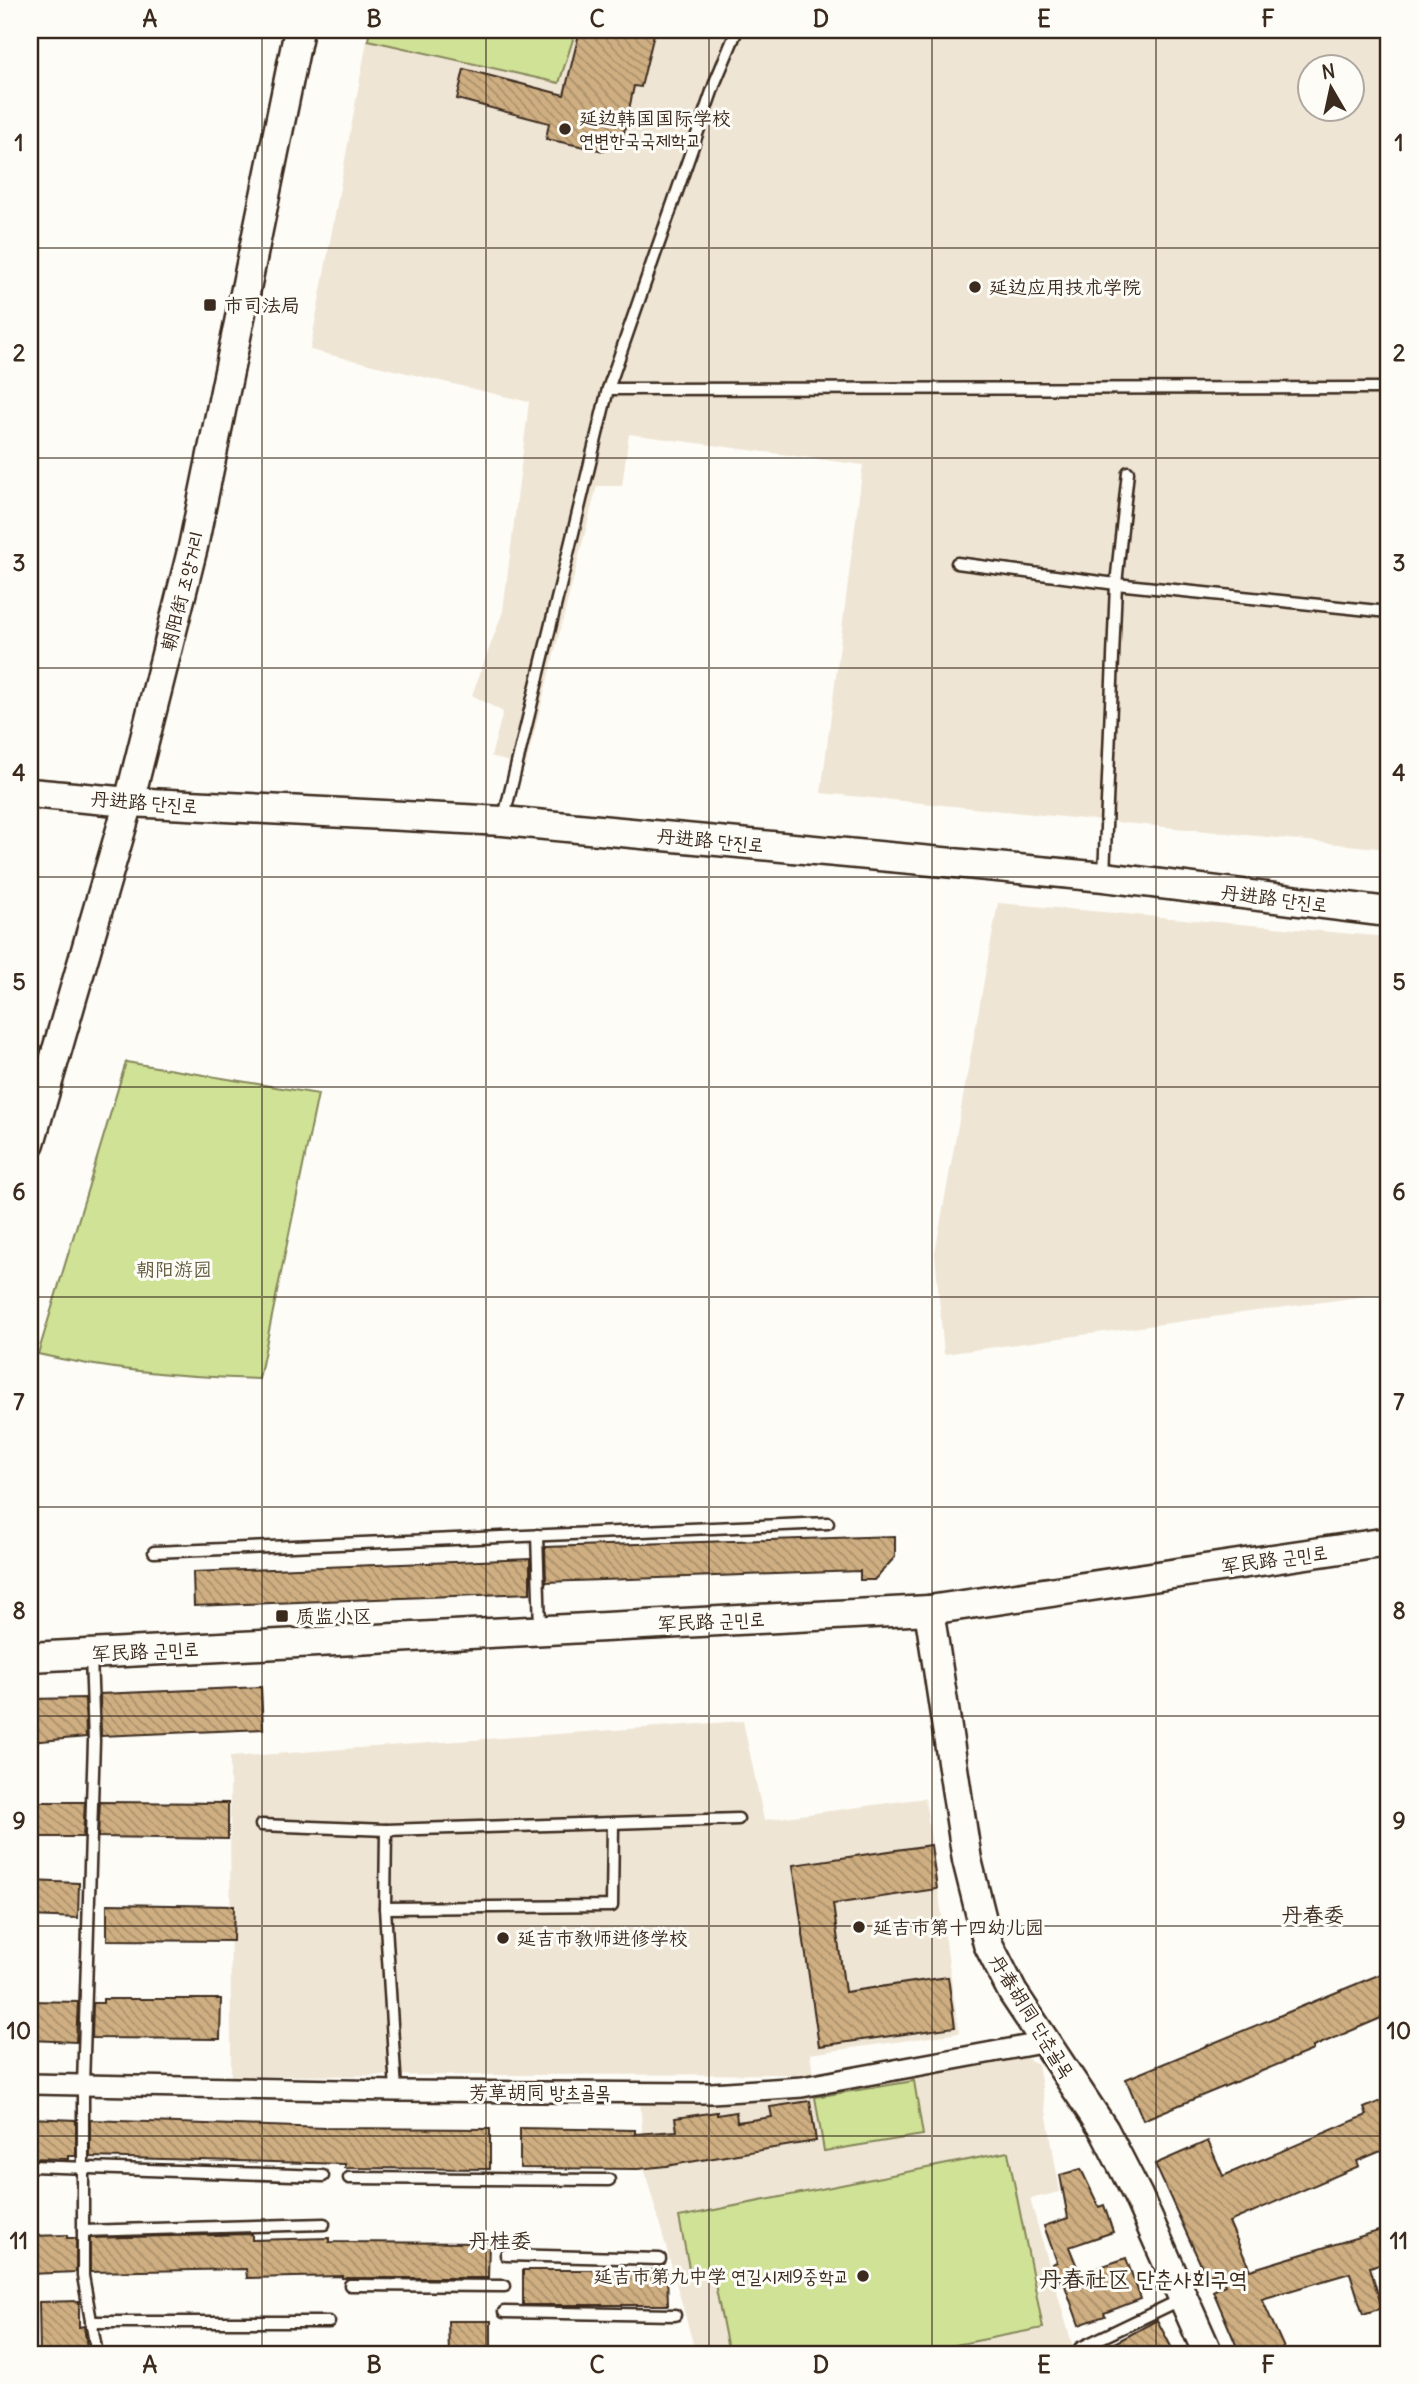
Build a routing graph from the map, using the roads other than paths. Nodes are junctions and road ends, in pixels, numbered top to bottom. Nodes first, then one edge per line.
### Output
1 (299, 30) edge
2 (737, 30) edge
3 (1388, 387) edge
4 (608, 389) junction
5 (1128, 472) dead end
6 (957, 563) dead end
7 (1116, 584) junction
8 (1388, 612) edge
9 (30, 793) edge
10 (130, 802) junction
11 (503, 821) junction
12 (1104, 877) junction
13 (1388, 912) edge
14 (30, 1143) edge
15 (828, 1523) dead end
16 (537, 1535) junction
17 (1388, 1542) edge
18 (154, 1552) dead end
19 (929, 1610) junction
20 (540, 1630) junction
21 (91, 1654) junction
22 (30, 1657) edge
23 (738, 1819) dead end
24 (613, 1823) junction
25 (261, 1825) dead end
26 (386, 1830) junction
27 (385, 1908) junction
28 (1047, 2042) junction
29 (30, 2084) edge
30 (83, 2085) junction
31 (396, 2091) junction
32 (30, 2166) edge
33 (83, 2168) junction
34 (323, 2176) dead end
35 (349, 2178) dead end
36 (609, 2180) dead end
37 (324, 2224) dead end
38 (83, 2231) junction
39 (506, 2255) dead end
40 (660, 2259) dead end
41 (351, 2285) dead end
42 (505, 2286) dead end
43 (1184, 2299) junction
44 (504, 2312) dead end
45 (675, 2315) dead end
46 (91, 2322) junction
47 (329, 2322) dead end
48 (1080, 2348) dead end
49 (97, 2354) edge
50 (1208, 2354) edge

1 - 10 street, 朝阳街 조양거리
2 - 4 lane
3 - 4 lane
4 - 11 lane
5 - 7 lane
6 - 7 lane
7 - 8 lane
7 - 12 lane
9 - 10 street, 丹进路 단진로
10 - 11 street, 丹进路 단진로
10 - 14 street, 朝阳街 조양거리
11 - 12 street, 丹进路 단진로
12 - 13 street, 丹进路 단진로
15 - 16 lane
16 - 18 lane
16 - 20 lane
17 - 19 street, 军民路 군민로
19 - 20 street, 军民路 군민로
19 - 28 street, 丹春胡同 단춘골목
20 - 21 street, 军民路 군민로
21 - 22 street, 军民路 군민로
21 - 30 lane
23 - 24 lane
24 - 26 lane
24 - 27 lane
25 - 26 lane
26 - 27 lane
27 - 31 lane
28 - 31 street, 芳草胡同 방초골목
28 - 43 street, 丹春胡同 단춘골목
29 - 30 street, 芳草胡同 방초골목
30 - 31 street, 芳草胡同 방초골목
30 - 33 lane
32 - 33 lane
33 - 34 lane
33 - 38 lane
35 - 36 lane
37 - 38 lane
38 - 46 lane
39 - 40 lane
41 - 42 lane
43 - 48 lane
43 - 50 street, 丹春胡同 단춘골목
44 - 45 lane
46 - 47 lane
46 - 49 lane

